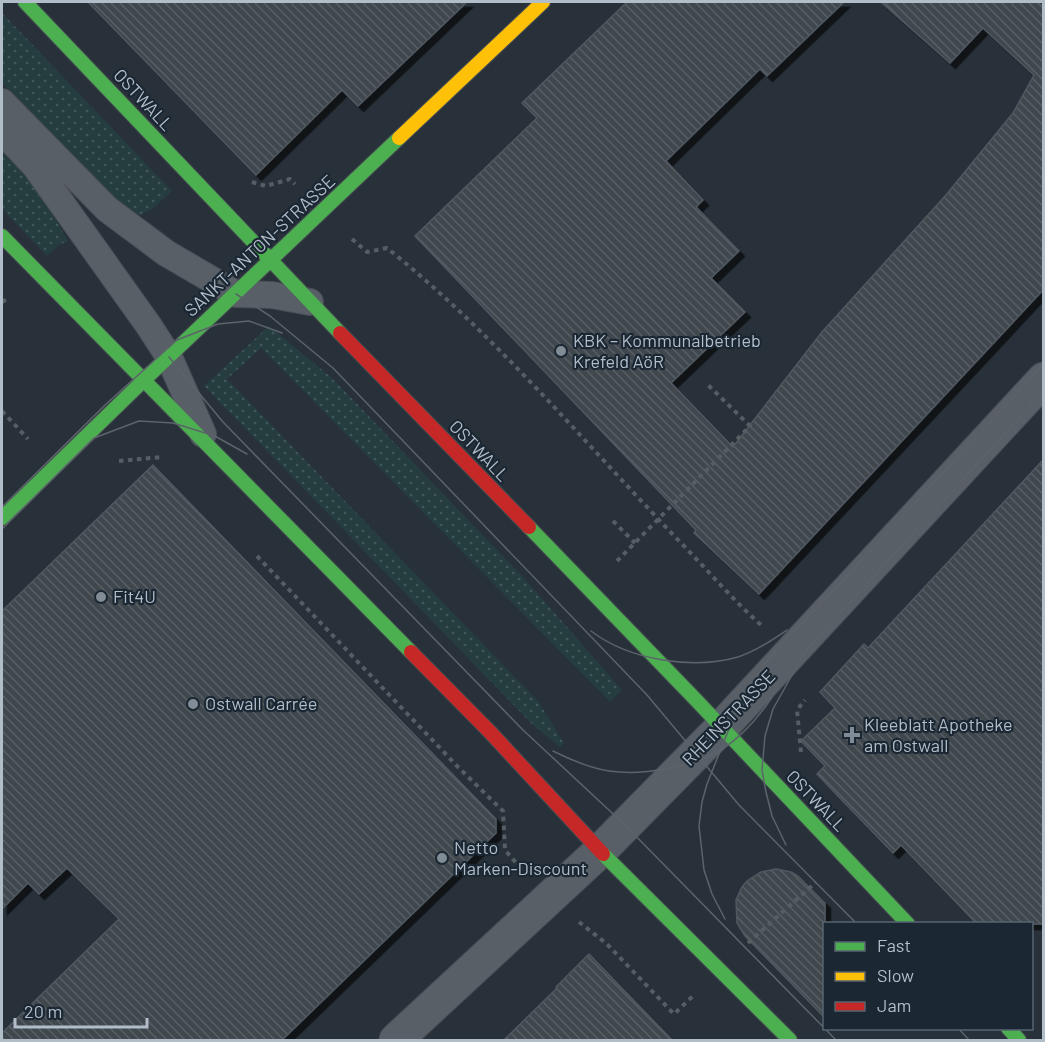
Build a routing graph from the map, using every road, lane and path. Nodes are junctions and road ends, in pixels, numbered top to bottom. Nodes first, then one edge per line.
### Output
1 (25, 2) edge
2 (543, 2) edge
3 (2, 102) edge
4 (2, 131) edge
5 (249, 181) dead end
6 (323, 212) junction
7 (2, 236) edge
8 (271, 261) junction
9 (44, 278) junction
10 (236, 294) junction
11 (2, 302) edge
12 (310, 302) junction
13 (169, 357) junction
14 (1044, 379) edge
15 (143, 381) junction
16 (706, 383) dead end
17 (209, 448) junction
18 (170, 465) dead end
19 (54, 466) junction
20 (2, 518) edge
21 (658, 520) junction
22 (613, 521) dead end
23 (635, 543) junction
24 (252, 552) dead end
25 (589, 590) junction
26 (792, 653) junction
27 (722, 727) junction
28 (802, 762) dead end
29 (600, 851) junction
30 (842, 855) junction
31 (549, 898) junction
32 (906, 922) edge
33 (720, 972) junction
34 (781, 1038) edge
35 (396, 1041) edge

1 - 8 street, OSTWALL
2 - 6 street, SANKT-ANTON-STRASSE
3 - 10 lane
4 - 13 lane
5 - 6 path
6 - 8 street, SANKT-ANTON-STRASSE
6 - 21 path
7 - 9 street
8 - 10 street, SANKT-ANTON-STRASSE
8 - 12 street, OSTWALL
9 - 11 path
9 - 15 street
10 - 12 lane
10 - 13 street, SANKT-ANTON-STRASSE
12 - 25 street, OSTWALL
13 - 15 street, SANKT-ANTON-STRASSE
13 - 17 lane
14 - 26 street, RHEINSTRASSE
15 - 17 street
15 - 19 street, SANKT-ANTON-STRASSE
16 - 21 path
17 - 29 street
18 - 19 path
19 - 20 street, SANKT-ANTON-STRASSE
21 - 23 path
21 - 26 path
22 - 23 path
23 - 25 path
24 - 31 path
25 - 27 street, OSTWALL
26 - 27 street, RHEINSTRASSE
26 - 28 path
27 - 29 street, RHEINSTRASSE
27 - 30 street, OSTWALL
29 - 31 street, RHEINSTRASSE
29 - 33 street
30 - 32 street, OSTWALL
30 - 33 path
31 - 33 path
31 - 35 street, RHEINSTRASSE
33 - 34 street

